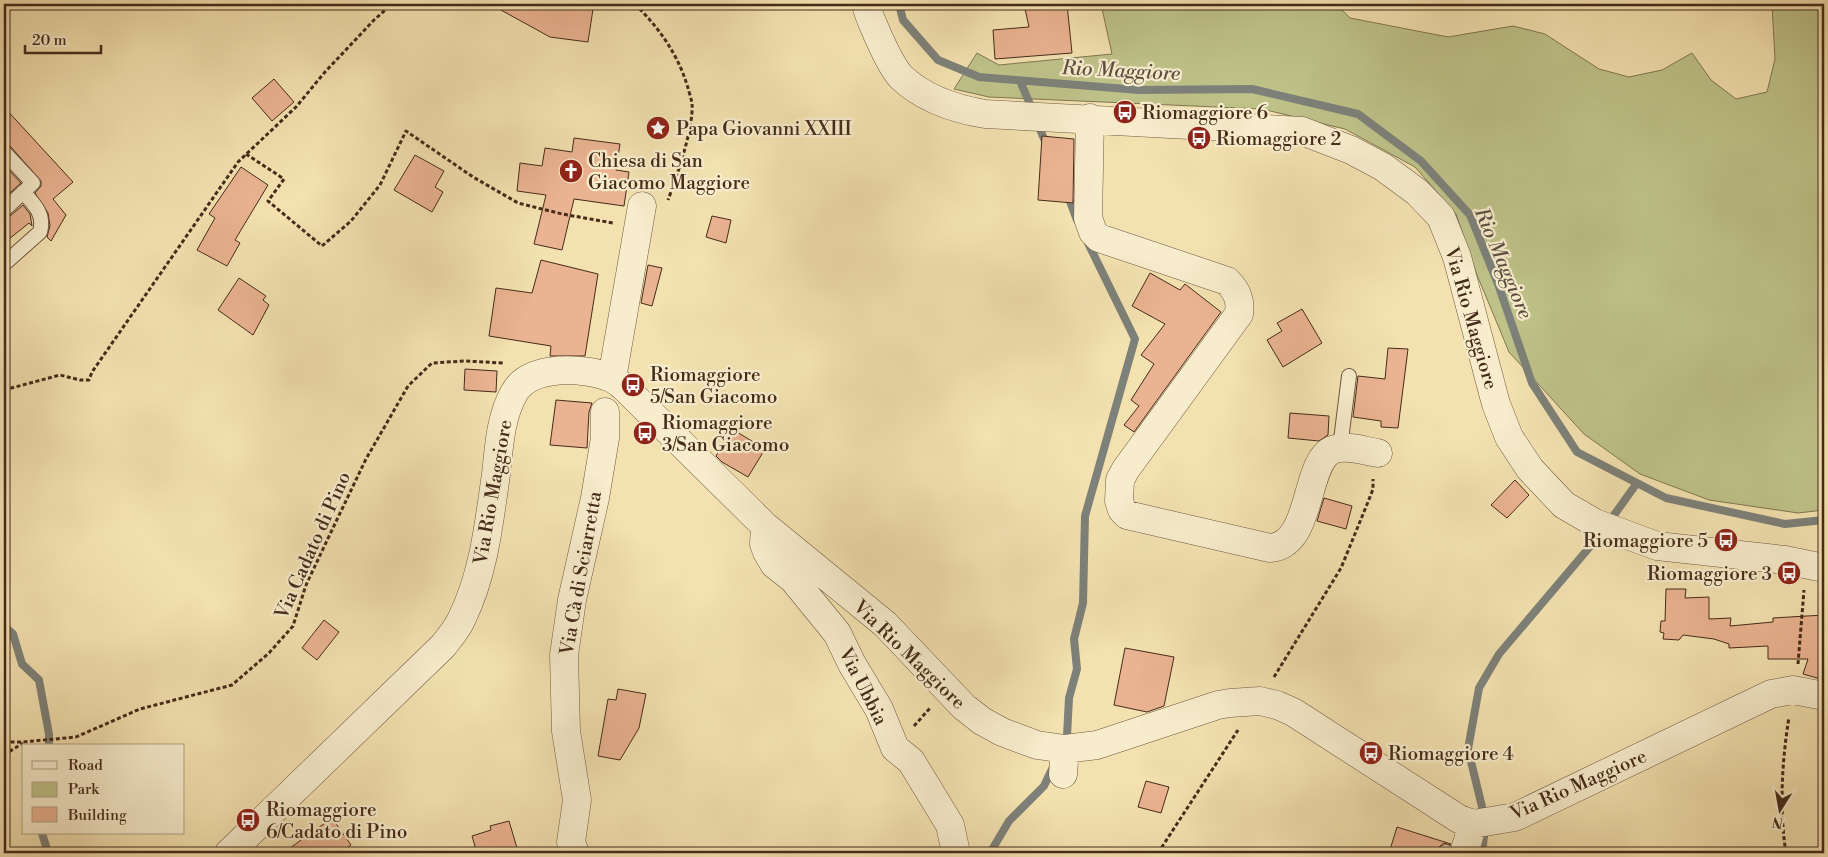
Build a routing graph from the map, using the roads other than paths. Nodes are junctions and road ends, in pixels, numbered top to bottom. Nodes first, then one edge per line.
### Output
1 (866, 4) edge
2 (1090, 118) junction
3 (4, 152) edge
4 (23, 192) junction
5 (4, 210) edge
6 (649, 213) road end
7 (4, 264) edge
8 (1349, 376) dead end
9 (612, 378) junction
10 (605, 412) dead end
11 (1340, 448) junction
12 (1375, 452) road end
13 (765, 526) junction
14 (1815, 566) edge
15 (1824, 696) edge
16 (1474, 824) junction
17 (229, 853) edge
18 (574, 853) edge
19 (956, 853) edge
20 (1452, 853) edge

1 - 2 street, Via Rio Maggiore
2 - 11 street
2 - 14 street, Via Rio Maggiore
3 - 4 lane
4 - 5 lane
4 - 7 lane
6 - 9 street
8 - 11 lane
9 - 13 street, Via Rio Maggiore
9 - 17 street, Via Rio Maggiore
10 - 18 street, Via Cà di Sciarretta
11 - 12 street
13 - 16 street, Via Rio Maggiore
13 - 19 street, Via Ubbia
15 - 16 street, Via Rio Maggiore
16 - 20 street

